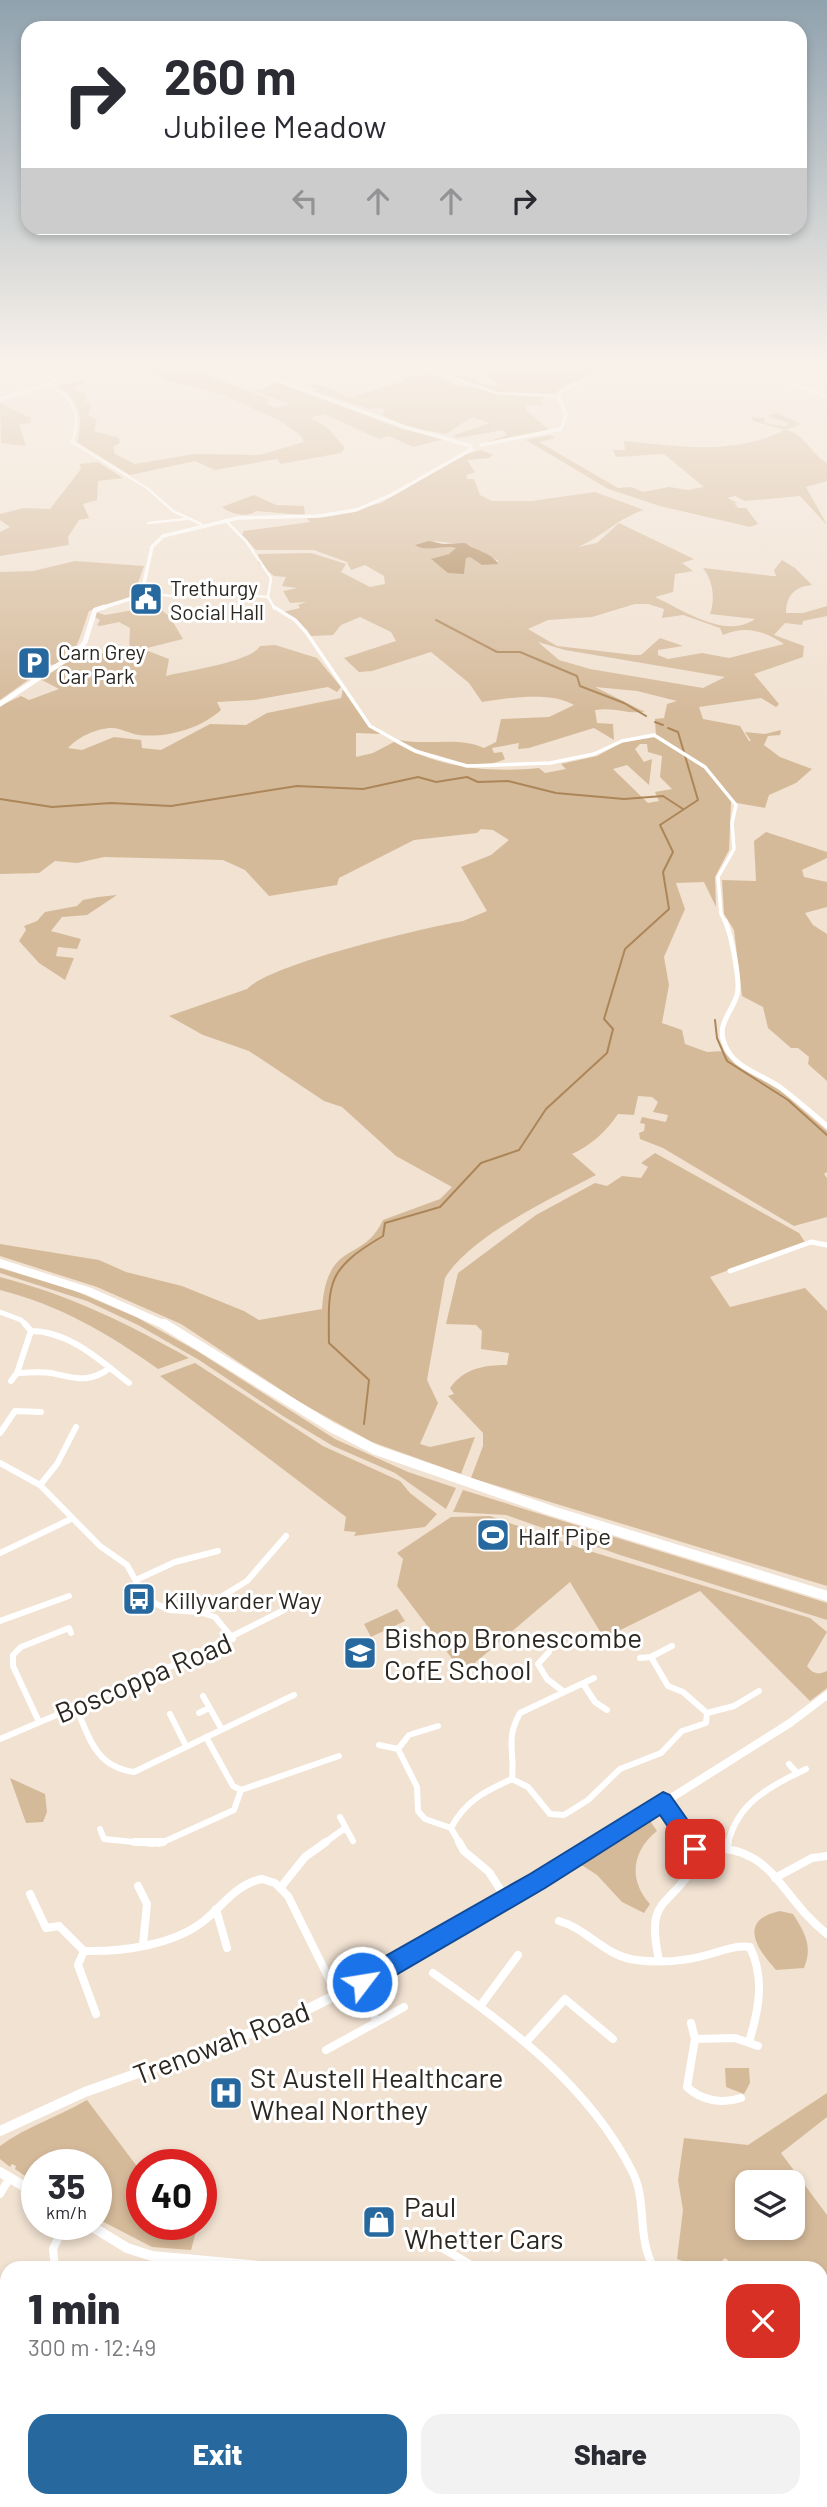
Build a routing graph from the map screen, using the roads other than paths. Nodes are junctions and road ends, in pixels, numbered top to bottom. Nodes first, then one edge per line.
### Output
1 (136, 481) edge
2 (414, 481) edge
3 (188, 518) junction
4 (225, 520) junction
5 (148, 523) dead end
6 (201, 524) junction
7 (142, 590) junction
8 (156, 594) junction
9 (137, 596) junction
10 (268, 597) junction
11 (0, 704) edge
12 (680, 753) joint
13 (686, 756) joint
14 (827, 1126) edge
15 (827, 1245) edge
16 (0, 1263) edge
17 (730, 1272) dead end
18 (0, 1312) edge
19 (31, 1331) junction
20 (110, 1368) junction
21 (17, 1373) junction
22 (11, 1381) dead end
23 (129, 1383) dead end
24 (41, 1412) dead end
25 (76, 1427) dead end
26 (0, 1433) edge
27 (0, 1463) edge
28 (40, 1485) junction
29 (71, 1519) junction
30 (286, 1536) dead end
31 (218, 1551) dead end
32 (0, 1553) edge
33 (209, 1556) junction
34 (216, 1563) dead end
35 (136, 1580) junction
36 (69, 1596) dead end
37 (827, 1596) edge
38 (284, 1610) dead end
39 (206, 1614) junction
40 (0, 1621) edge
41 (71, 1633) dead end
42 (233, 1639) junction
43 (672, 1646) dead end
44 (549, 1653) dead end
45 (651, 1657) junction
46 (640, 1658) dead end
47 (594, 1678) dead end
48 (584, 1685) junction
49 (759, 1691) dead end
50 (565, 1692) junction
51 (294, 1695) dead end
52 (827, 1695) edge
53 (203, 1696) dead end
54 (76, 1707) junction
55 (209, 1708) junction
56 (607, 1710) dead end
57 (200, 1713) dead end
58 (708, 1713) junction
59 (170, 1714) dead end
60 (39, 1722) junction
61 (438, 1726) dead end
62 (221, 1728) junction
63 (205, 1737) junction
64 (0, 1739) edge
65 (379, 1745) dead end
66 (186, 1746) junction
67 (398, 1749) junction
68 (339, 1756) dead end
69 (789, 1764) dead end
70 (806, 1769) dead end
71 (797, 1773) junction
72 (512, 1779) junction
73 (241, 1790) junction
74 (663, 1802) junction
75 (340, 1817) dead end
76 (345, 1828) junction
77 (452, 1828) junction
78 (100, 1829) dead end
79 (353, 1841) dead end
80 (727, 1846) junction
81 (695, 1849) junction
82 (827, 1856) edge
83 (775, 1878) junction
84 (138, 1886) dead end
85 (281, 1887) junction
86 (30, 1894) dead end
87 (507, 1899) junction
88 (216, 1909) junction
89 (575, 1915) dead end
90 (559, 1921) dead end
91 (569, 1923) junction
92 (827, 1934) edge
93 (142, 1944) junction
94 (227, 1948) dead end
95 (84, 1951) junction
96 (518, 1955) dead end
97 (659, 1960) junction
98 (433, 1973) dead end
99 (359, 1984) junction
100 (338, 1995) junction
101 (481, 2005) junction
102 (404, 2007) dead end
103 (96, 2014) dead end
104 (377, 2022) junction
105 (691, 2023) dead end
106 (613, 2039) dead end
107 (695, 2039) junction
108 (526, 2042) junction
109 (750, 2042) junction
110 (758, 2046) dead end
111 (326, 2050) dead end
112 (741, 2098) dead end
113 (0, 2131) edge
114 (5, 2175) edge
115 (21, 2184) edge
116 (0, 2194) edge
117 (112, 2239) edge
118 (57, 2240) edge
119 (444, 2249) dead end
120 (54, 2261) edge
121 (174, 2261) edge
122 (464, 2261) edge
123 (650, 2261) edge

1 - 3 street
2 - 4 street
3 - 5 street
3 - 6 street
4 - 6 street
4 - 10 street
6 - 7 street
7 - 8 street
7 - 9 street
8 - 9 street
8 - 10 street
9 - 11 street
10 - 12 street
12 - 13 street
13 - 14 street
15 - 17 street
16 - 37 highway
18 - 19 street
19 - 20 street
19 - 21 street
20 - 21 street
20 - 23 street
21 - 22 street
24 - 26 street
25 - 28 street
27 - 28 street
28 - 29 street
29 - 32 street
29 - 35 street
30 - 39 street
31 - 33 street
33 - 34 street
33 - 35 street
35 - 39 street
36 - 40 street
38 - 42 street, Boscoppa Road
39 - 42 street
41 - 60 street
42 - 54 street, Boscoppa Road
43 - 45 street
44 - 50 street
45 - 46 street
45 - 58 street
47 - 48 street
48 - 50 street
48 - 56 street
49 - 58 street
50 - 72 street
51 - 62 street
52 - 74 street, Trenowah Road
53 - 55 street
54 - 60 street, Boscoppa Road
54 - 66 street
55 - 57 street
55 - 62 street
58 - 72 street
59 - 66 street
60 - 64 street, Boscoppa Road
61 - 67 street
62 - 63 street
63 - 66 street
63 - 73 street
65 - 67 street
67 - 77 street
68 - 73 street
69 - 71 street
70 - 71 street
71 - 80 street
72 - 77 street
73 - 78 street
74 - 81 street
74 - 87 street, Trenowah Road
75 - 76 street
76 - 79 street
76 - 85 street
77 - 87 street
80 - 81 street
80 - 83 street
81 - 97 street
82 - 83 street
83 - 92 street
84 - 93 street
85 - 88 street
85 - 100 street
86 - 95 street
87 - 99 street, Trenowah Road
88 - 93 street
88 - 94 street
89 - 91 street
90 - 91 street
91 - 97 street
93 - 95 street
95 - 103 street
96 - 101 street
97 - 109 street
98 - 101 street
99 - 100 street, Trenowah Road
99 - 104 street
100 - 113 street, Trenowah Road
101 - 108 street
102 - 104 street
104 - 111 street
105 - 107 street
106 - 108 street
107 - 109 street
107 - 112 street
108 - 123 street
109 - 110 street
114 - 115 street
114 - 116 street
117 - 121 street
118 - 120 street
119 - 122 street

